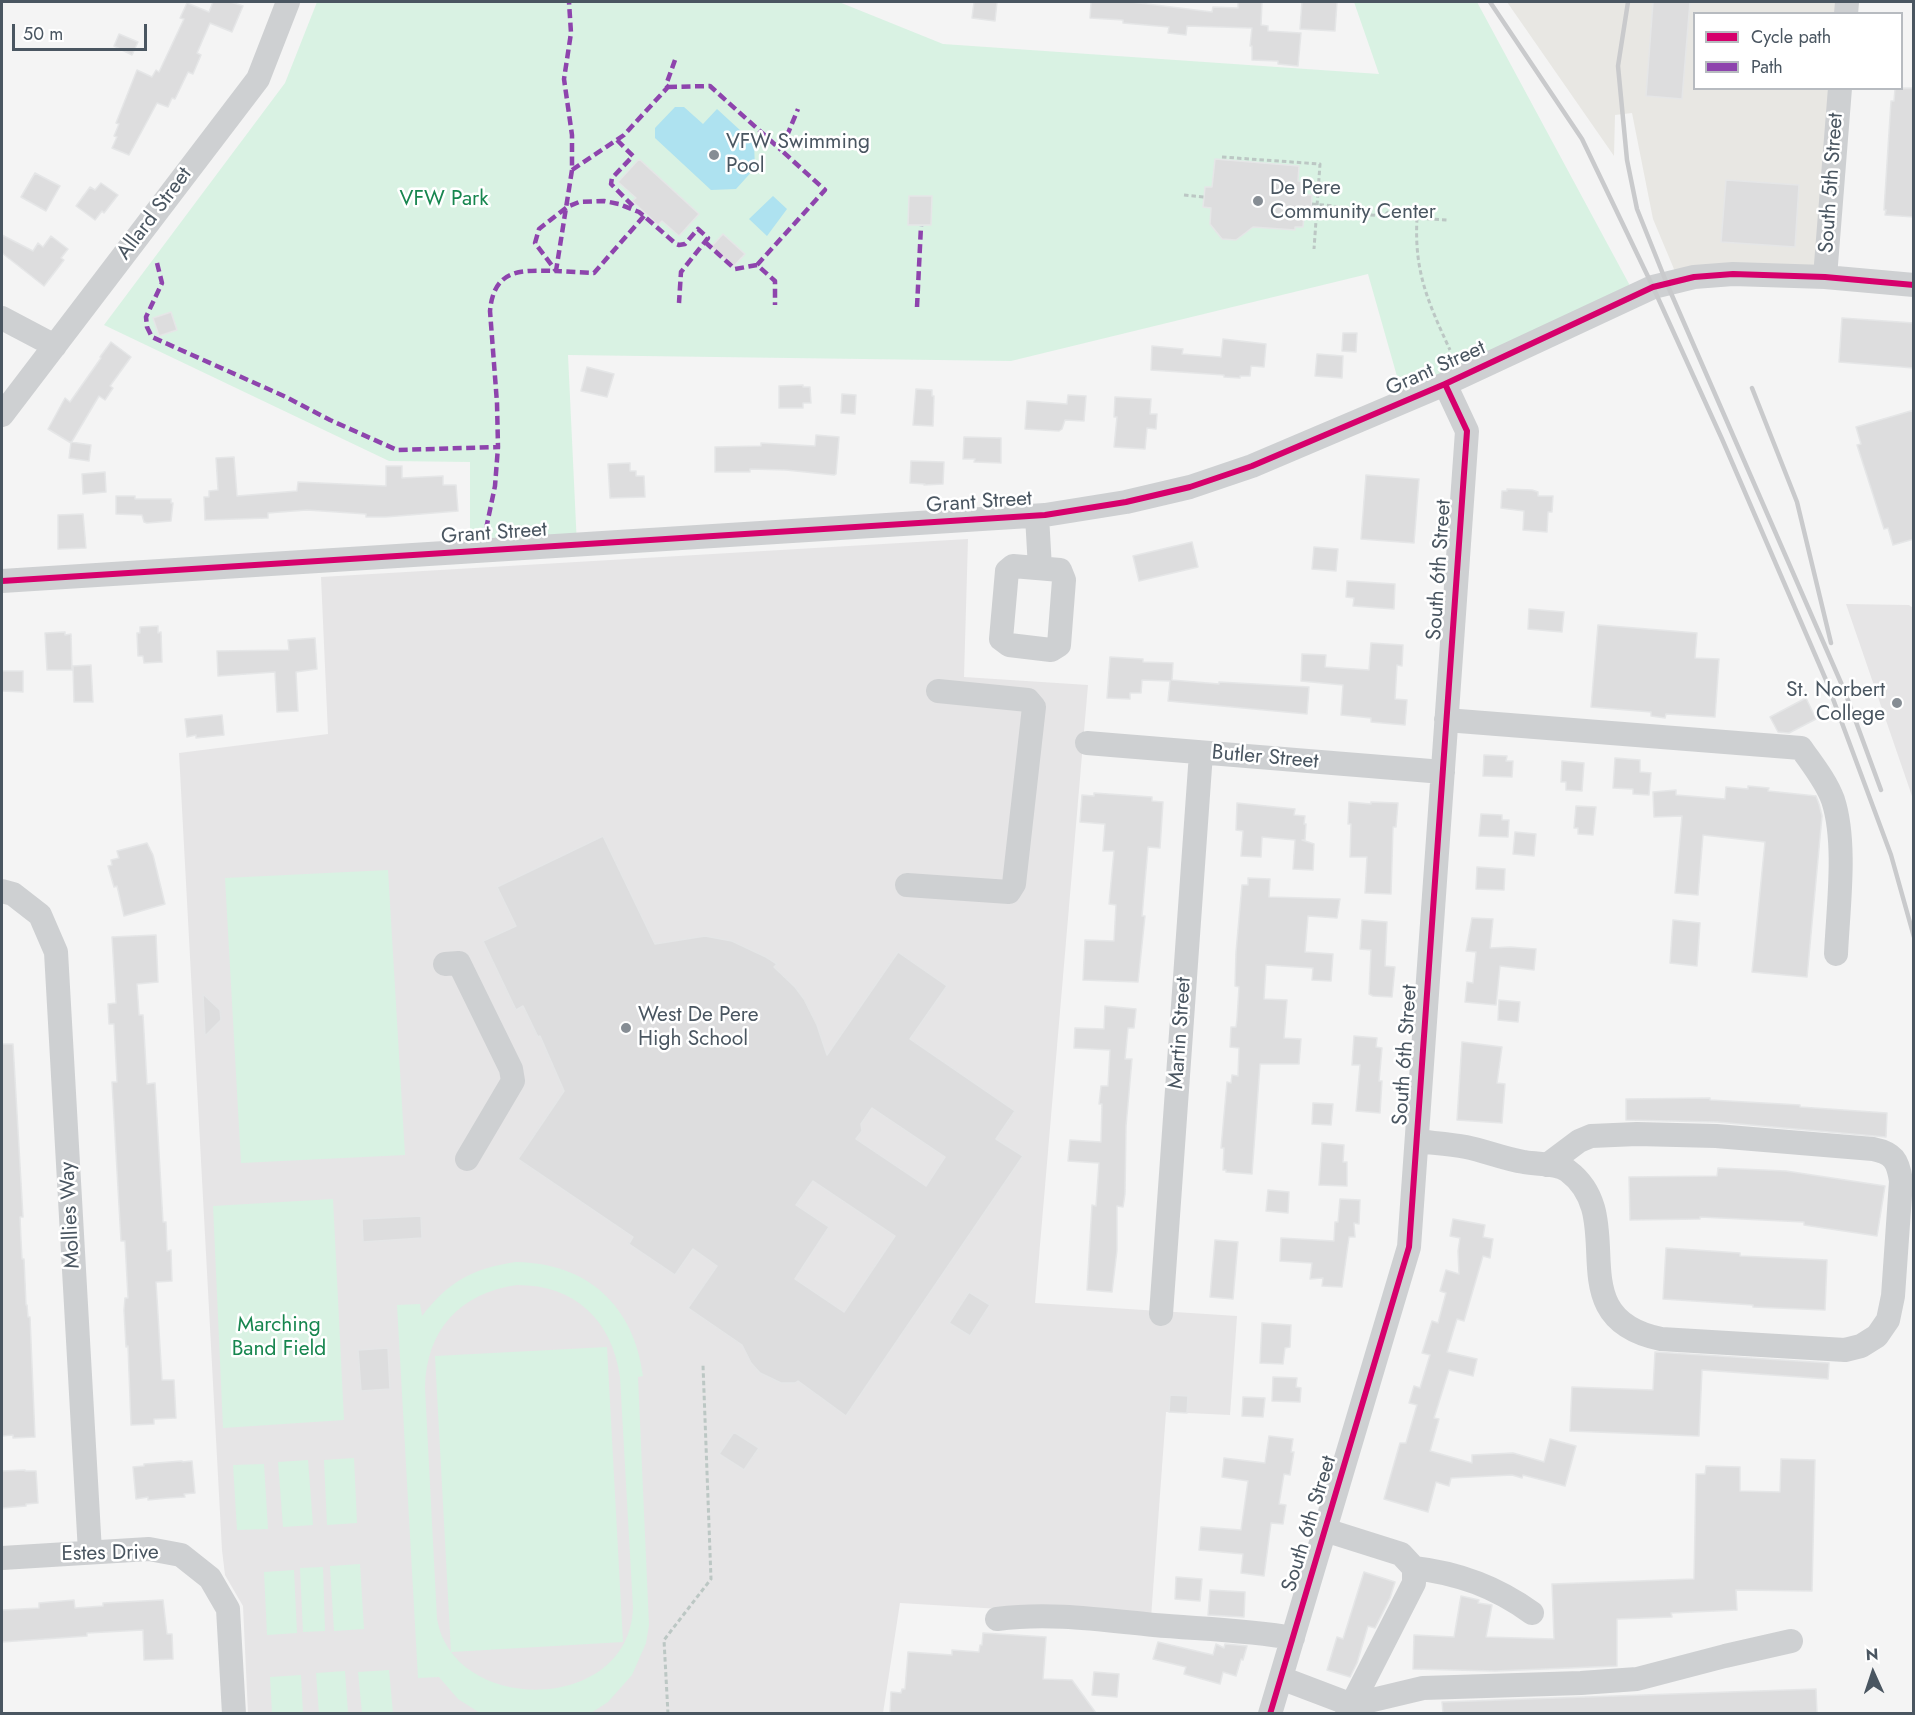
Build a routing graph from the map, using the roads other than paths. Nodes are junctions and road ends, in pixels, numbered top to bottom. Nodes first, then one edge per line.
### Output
1 (288, 2) edge
2 (1840, 90) edge
3 (1825, 277) junction
4 (1914, 285) edge
5 (2, 318) edge
6 (55, 346) junction
7 (1445, 384) junction
8 (2, 415) edge
9 (1037, 516) junction
10 (1040, 568) dead end
11 (2, 581) edge
12 (938, 692) dead end
13 (1446, 720) junction
14 (1087, 743) dead end
15 (1201, 753) junction
16 (1443, 772) junction
17 (907, 885) dead end
18 (7, 892) edge
19 (1836, 954) dead end
20 (446, 964) dead end
21 (1417, 1141) junction
22 (467, 1159) dead end
23 (1547, 1165) junction
24 (1161, 1314) dead end
25 (1325, 1530) junction
26 (90, 1552) junction
27 (2, 1558) edge
28 (1414, 1568) junction
29 (1532, 1613) dead end
30 (997, 1618) dead end
31 (1293, 1638) junction
32 (1791, 1641) dead end
33 (1281, 1678) junction
34 (1350, 1709) edge
35 (234, 1713) edge
36 (1270, 1713) edge

1 - 6 street, Allard Street
2 - 3 street, South 5th Street
3 - 4 street, Grant Street
3 - 7 street, Grant Street
5 - 6 street
6 - 8 street, Allard Street
7 - 9 street, Grant Street
7 - 13 street, South 6th Street
9 - 10 street
9 - 11 street, Grant Street
12 - 17 street
13 - 16 street, South 6th Street
13 - 19 street
14 - 15 street, Butler Street
15 - 16 street, Butler Street
15 - 24 street, Martin Street
16 - 21 street, South 6th Street
18 - 26 street, Mollies Way
20 - 22 street
21 - 23 street
21 - 25 street, South 6th Street
23 - 23 street
25 - 28 street
25 - 31 street, South 6th Street
26 - 27 street, Estes Drive
26 - 35 street, Estes Drive
28 - 29 street
28 - 34 street
30 - 31 street
31 - 33 street, South 6th Street
32 - 34 street
33 - 34 street
33 - 36 street, South 6th Street

